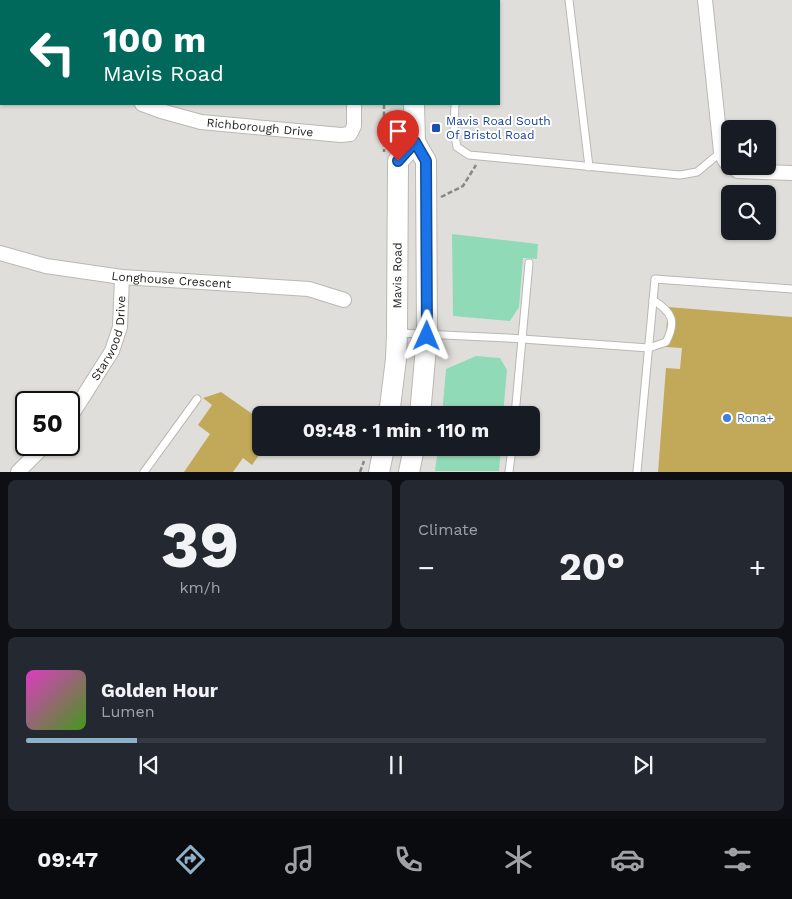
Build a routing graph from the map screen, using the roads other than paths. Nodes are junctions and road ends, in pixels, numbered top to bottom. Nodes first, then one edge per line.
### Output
1 (570, 0) edge
2 (705, 0) edge
3 (145, 105) edge
4 (354, 105) edge
5 (414, 105) edge
6 (455, 105) edge
7 (415, 142) junction
8 (721, 143) edge
9 (721, 153) edge
10 (589, 167) junction
11 (776, 172) edge
12 (792, 173) edge
13 (0, 253) edge
14 (529, 263) dead end
15 (122, 277) junction
16 (792, 290) edge
17 (344, 300) dead end
18 (653, 300) junction
19 (397, 333) junction
20 (427, 336) junction
21 (523, 339) junction
22 (648, 348) junction
23 (197, 399) dead end
24 (80, 402) edge
25 (390, 406) edge
26 (421, 406) edge
27 (516, 406) edge
28 (33, 456) edge
29 (382, 456) edge
30 (412, 456) edge
31 (511, 456) edge
32 (18, 472) edge
33 (144, 472) edge
34 (379, 472) edge
35 (409, 472) edge
36 (509, 472) edge
37 (637, 472) edge

1 - 10 lane
2 - 8 street
3 - 4 street, Richborough Drive
5 - 7 main road
6 - 10 lane
7 - 19 main road, Mavis Road
7 - 20 main road
9 - 10 lane
11 - 12 street
13 - 15 street, Longhouse Crescent
14 - 21 lane
15 - 17 street, Longhouse Crescent
15 - 24 street, Starwood Drive
16 - 18 lane
18 - 22 lane
18 - 22 lane
19 - 20 lane
19 - 25 main road, Mavis Road
20 - 21 lane
20 - 26 main road
21 - 22 lane
21 - 27 lane
22 - 37 lane
23 - 33 lane
28 - 32 street
29 - 34 main road
30 - 35 main road
31 - 36 lane

